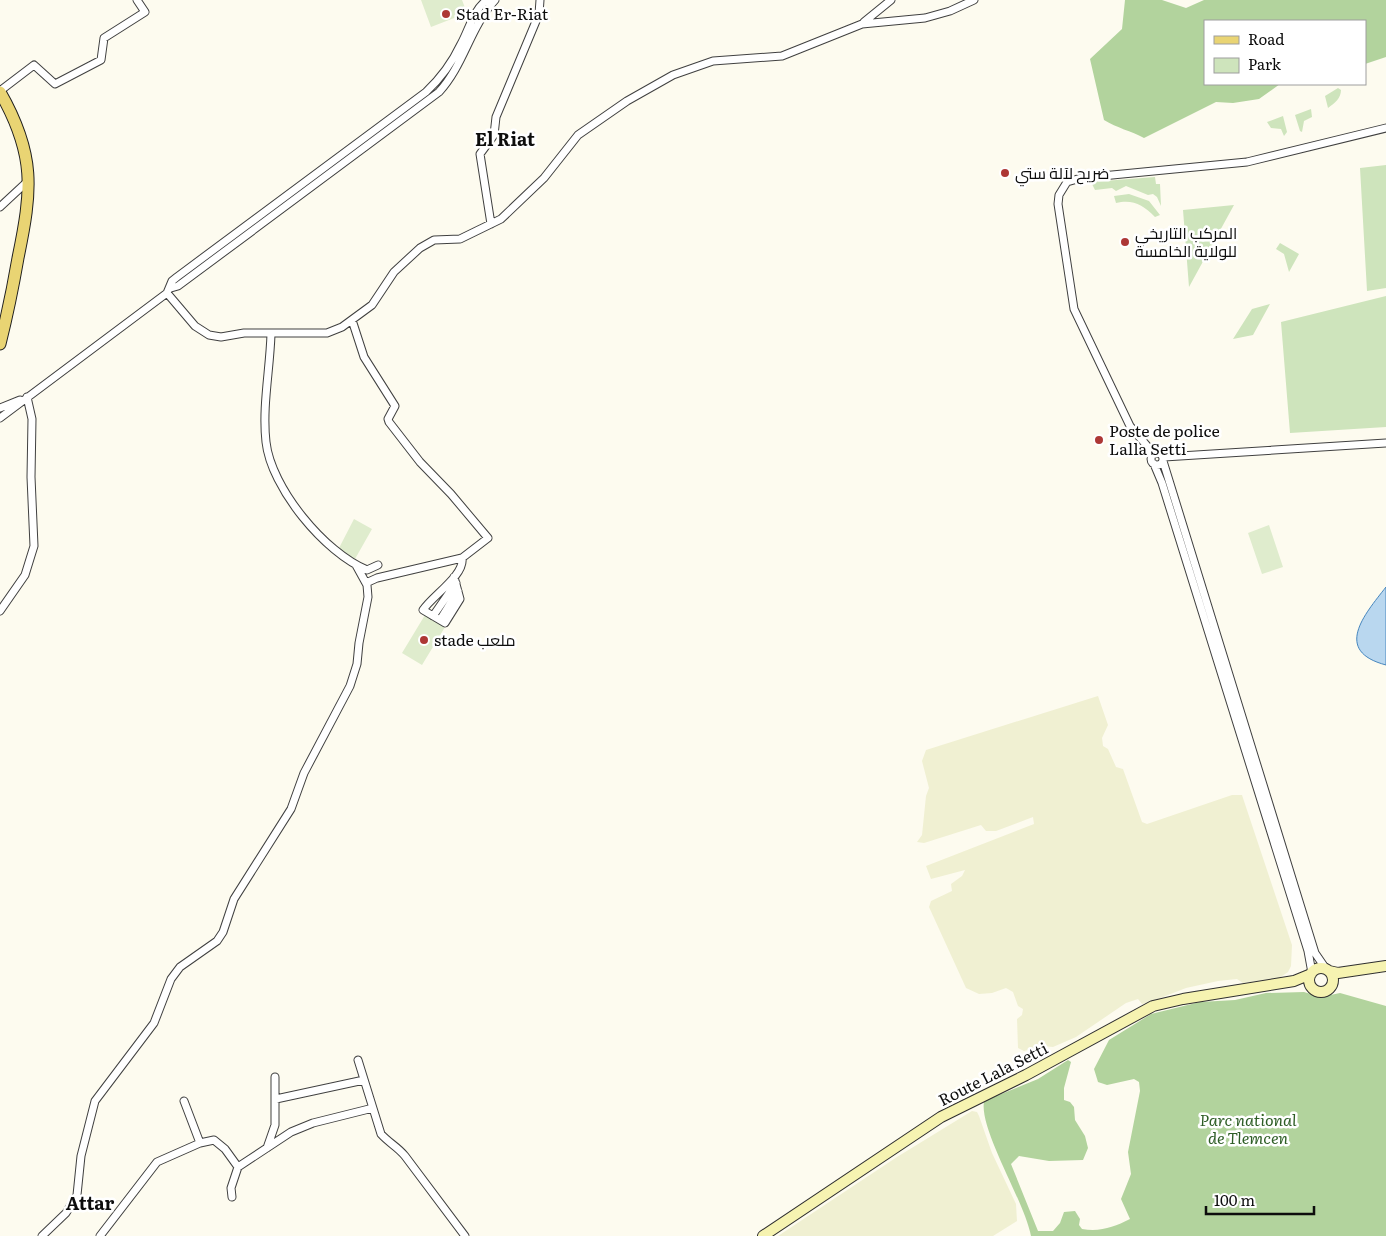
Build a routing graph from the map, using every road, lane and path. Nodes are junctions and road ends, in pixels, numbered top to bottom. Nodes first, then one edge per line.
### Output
1 (137, 0) edge
2 (487, 0) edge
3 (495, 0) edge
4 (540, 0) edge
5 (891, 0) edge
6 (974, 0) edge
7 (862, 24) junction
8 (0, 92) edge
9 (1386, 128) edge
10 (29, 179) junction
11 (0, 207) edge
12 (491, 224) junction
13 (169, 290) junction
14 (352, 320) junction
15 (271, 334) junction
16 (0, 344) edge
17 (27, 397) junction
18 (0, 408) edge
19 (0, 418) edge
20 (1386, 442) edge
21 (1154, 454) junction
22 (1163, 459) junction
23 (1154, 464) junction
24 (462, 558) junction
25 (356, 565) junction
26 (378, 565) dead end
27 (455, 580) junction
28 (366, 583) junction
29 (0, 612) edge
30 (432, 616) junction
31 (1386, 967) edge
32 (1327, 970) junction
33 (1311, 974) junction
34 (1331, 985) junction
35 (1257, 987) junction
36 (1314, 989) junction
37 (358, 1060) dead end
38 (274, 1077) dead end
39 (364, 1080) junction
40 (276, 1098) junction
41 (184, 1101) dead end
42 (373, 1108) junction
43 (275, 1125) junction
44 (286, 1136) junction
45 (200, 1144) junction
46 (267, 1148) junction
47 (238, 1167) junction
48 (232, 1197) dead end
49 (42, 1236) edge
50 (100, 1236) edge
51 (465, 1236) edge
52 (763, 1236) edge

1 - 8 street
2 - 13 street
3 - 13 street
4 - 12 street
5 - 7 street
6 - 7 street
7 - 12 street
8 - 10 main road
9 - 21 street
10 - 11 street
10 - 16 main road
12 - 14 street
13 - 15 street
13 - 17 street
14 - 15 street
14 - 24 street
15 - 25 street
17 - 18 street
17 - 19 street
17 - 29 street
20 - 22 street
21 - 22 street
21 - 23 street
22 - 23 street
22 - 32 street
23 - 33 street
24 - 27 street
24 - 28 street
25 - 26 street
25 - 28 street
27 - 30 street
27 - 30 street
27 - 30 street
28 - 49 street
31 - 32 main road
31 - 34 main road
32 - 33 main road
32 - 34 main road
33 - 35 main road
33 - 36 main road
34 - 36 main road
35 - 36 main road
35 - 52 main road, Route Lala Setti
37 - 39 street
38 - 40 street
39 - 40 street
39 - 42 street
40 - 43 street
41 - 45 street
42 - 44 street
42 - 51 street
43 - 44 street
43 - 46 street
44 - 46 street
45 - 47 street
45 - 50 street
46 - 47 street
47 - 48 street

